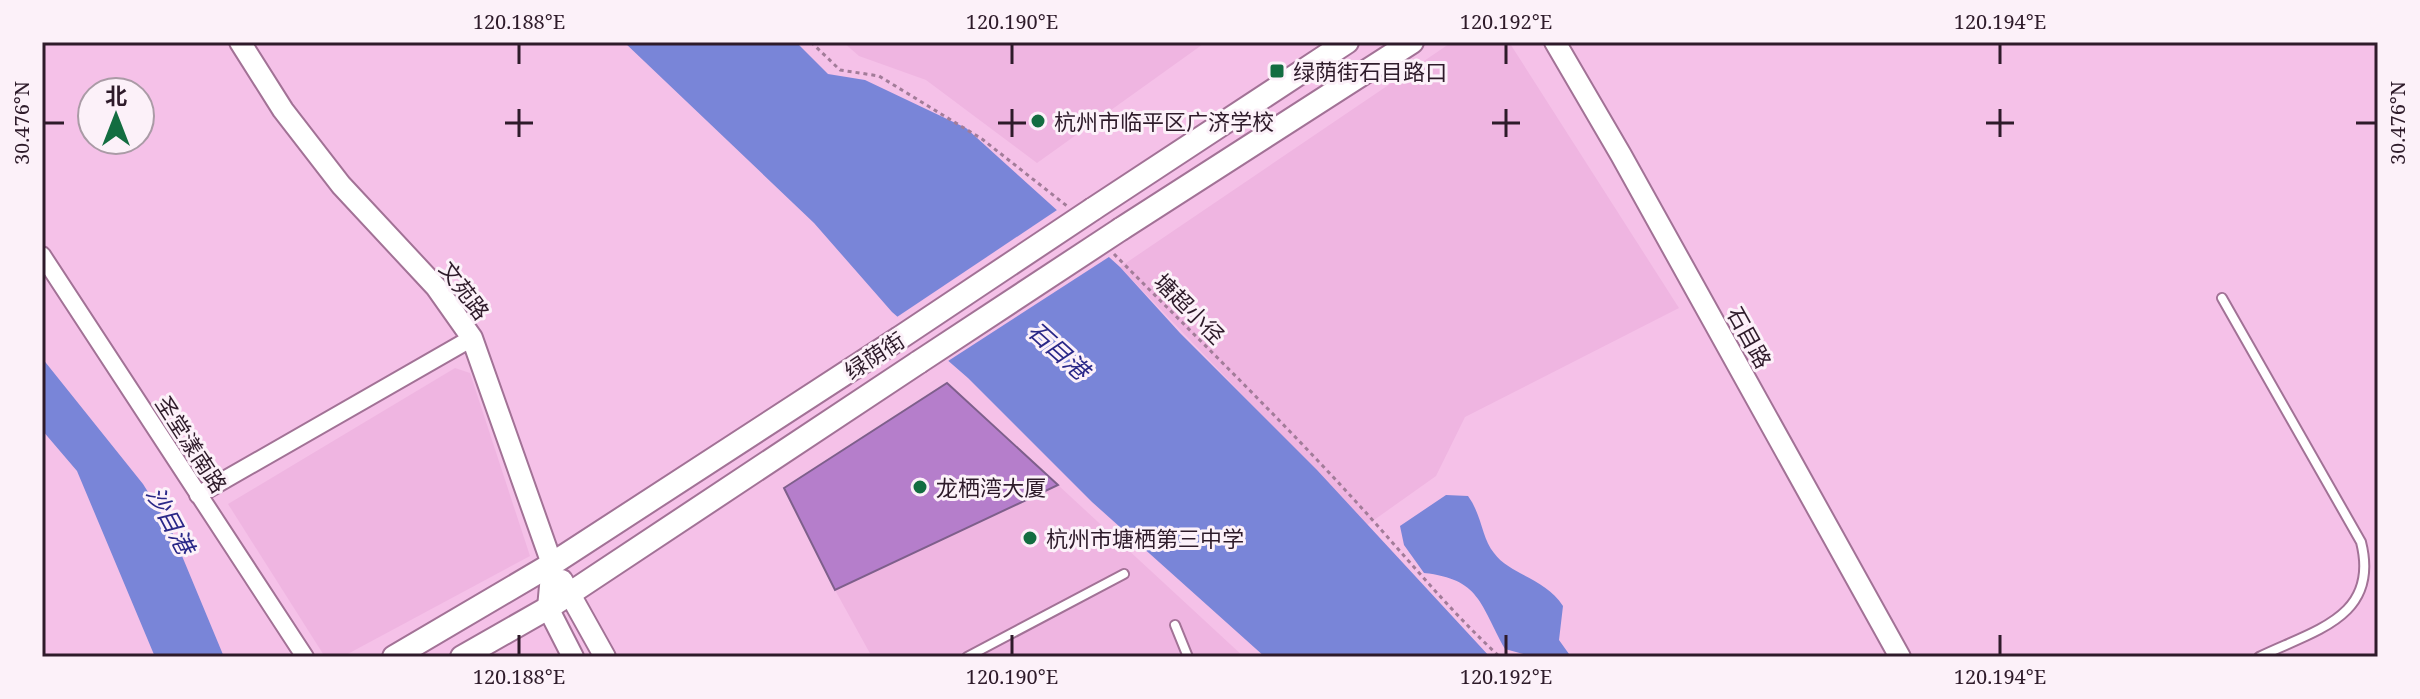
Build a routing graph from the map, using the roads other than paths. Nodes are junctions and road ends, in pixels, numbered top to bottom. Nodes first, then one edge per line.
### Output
1 (240, 42) edge
2 (1347, 42) edge
3 (1412, 42) edge
4 (1555, 42) edge
5 (42, 255) edge
6 (2222, 298) dead end
7 (472, 338) junction
8 (198, 495) junction
9 (552, 564) junction
10 (1124, 574) dead end
11 (569, 594) junction
12 (548, 608) junction
13 (1175, 625) dead end
14 (305, 657) edge
15 (394, 657) edge
16 (462, 657) edge
17 (573, 657) edge
18 (605, 657) edge
19 (967, 657) edge
20 (1188, 657) edge
21 (1900, 657) edge
22 (2259, 657) edge

1 - 7 street, 文苑路
2 - 9 main road, 绿荫街, bridge
3 - 11 main road, 绿荫街, bridge
4 - 21 street, 石目路
5 - 8 street, 圣堂漾南路
6 - 22 lane
7 - 8 street
7 - 9 street, 文苑路
8 - 14 street, 圣堂漾南路
9 - 11 street
9 - 12 street, 文苑路
9 - 15 main road, 绿荫街
10 - 19 lane
11 - 12 main road, 绿荫街
11 - 18 street
12 - 16 main road, 绿荫街
12 - 17 street
13 - 20 lane

